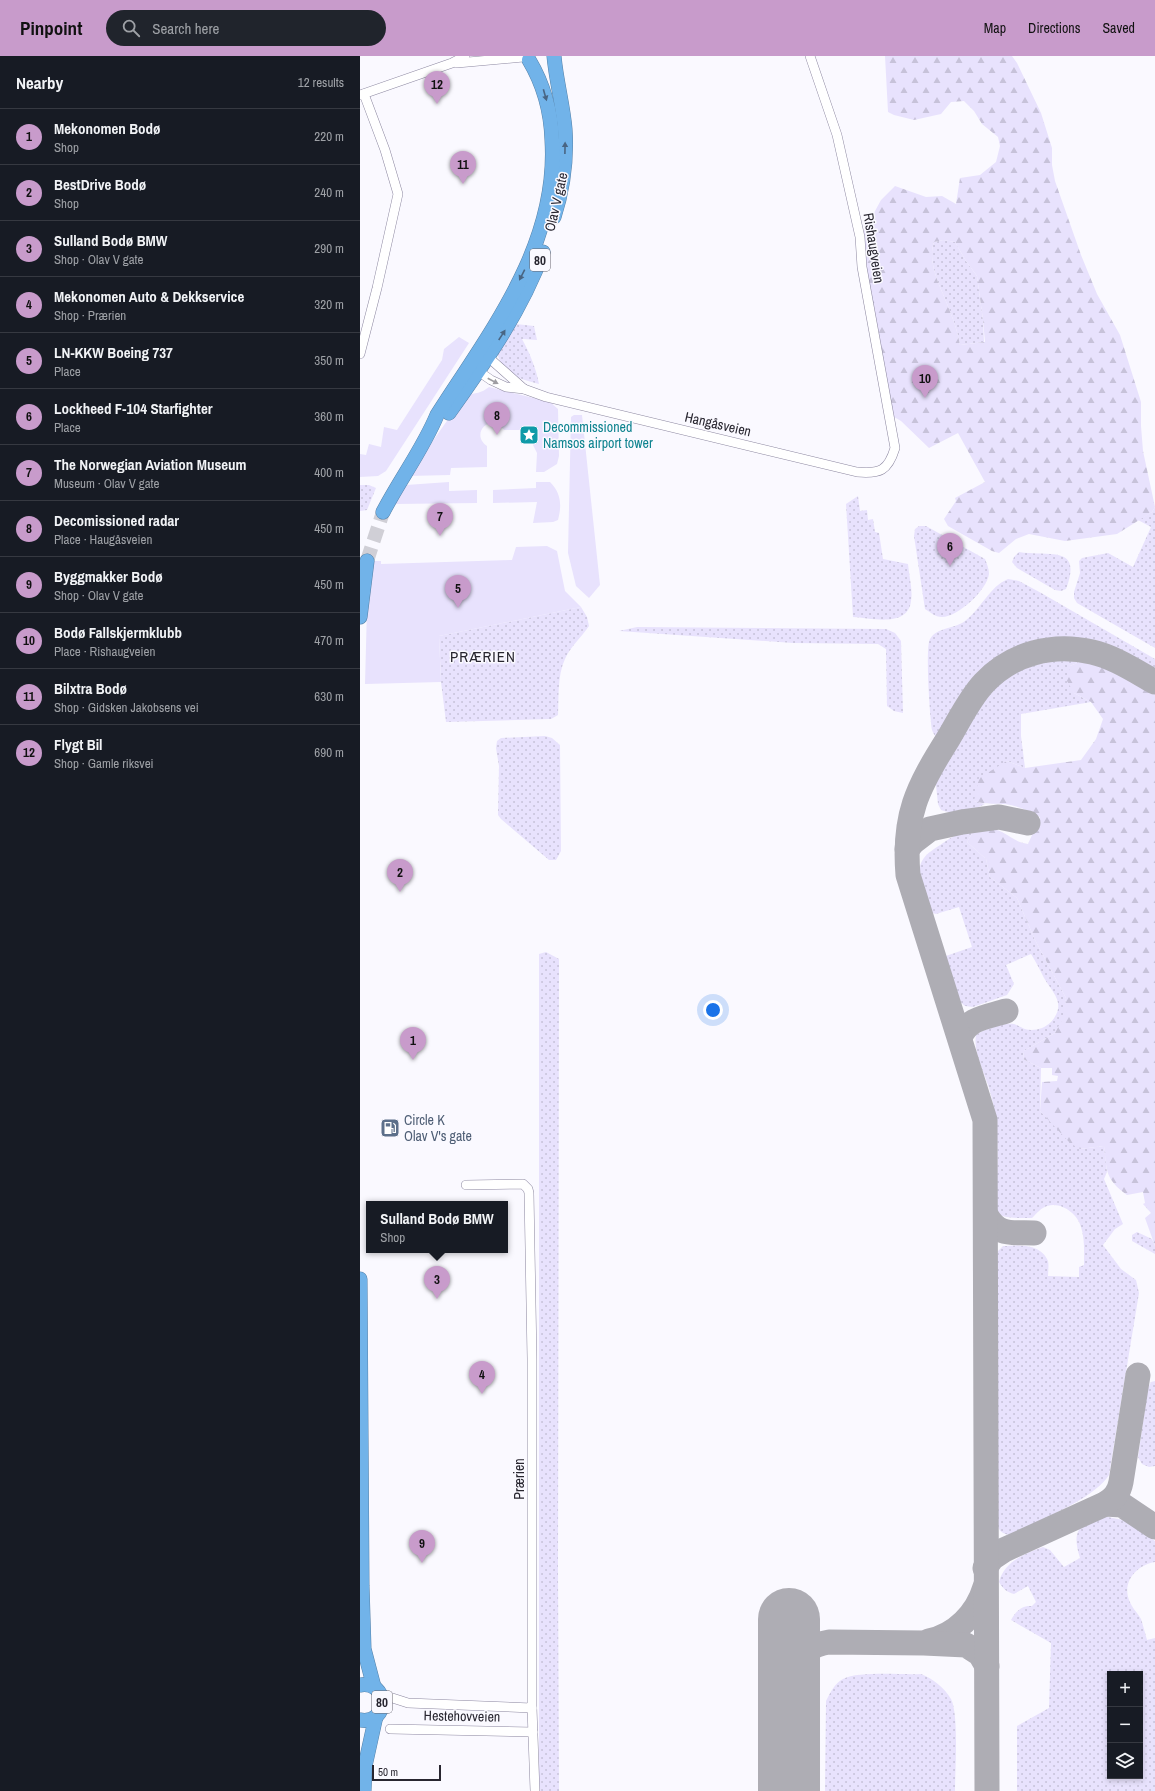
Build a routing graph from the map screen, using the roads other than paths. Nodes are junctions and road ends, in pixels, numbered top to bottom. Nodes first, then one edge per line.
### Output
1 (465, 56) edge
2 (546, 56) edge
3 (554, 56) edge
4 (810, 56) edge
5 (524, 58) edge
6 (452, 63) junction
7 (361, 95) edge
8 (360, 354) edge
9 (481, 357) junction
10 (478, 371) junction
11 (524, 389) junction
12 (429, 434) junction
13 (895, 448) joint
14 (383, 512) tunnel mouth
15 (367, 561) tunnel mouth
16 (360, 617) edge
17 (466, 1185) dead end
18 (360, 1279) edge
19 (362, 1654) edge
20 (371, 1689) edge
21 (408, 1703) junction
22 (532, 1708) junction
23 (378, 1714) junction
24 (360, 1720) edge
25 (390, 1729) dead end
26 (533, 1732) junction
27 (360, 1743) edge
28 (364, 1766) junction
29 (364, 1791) edge
30 (535, 1791) edge

1 - 6 street
2 - 5 highway
9 -> 3 highway, Olav V gate / 80
4 - 13 street, Rishaugveien
5 - 6 street
5 -> 9 highway, Olav V gate / 80
6 - 7 street
7 - 8 street
9 - 10 highway, Olav V gate / 80
9 - 11 street
9 - 12 highway, Olav V gate / 80
10 -> 11 street
10 - 12 highway, Olav V gate / 80
11 - 13 street, Hangåsveien
12 - 14 highway, Olav V gate / 80
15 - 16 highway
17 - 22 street, Prærien
18 - 19 highway, 80
19 - 20 highway, 80
20 - 21 street
20 - 23 highway, 80
21 - 22 street
21 - 23 street
22 - 26 street
23 - 24 highway, 80
23 - 28 highway, 80
25 - 26 street, Hestehovveien
26 - 30 street
27 - 28 highway, 80
28 - 29 highway, 80

